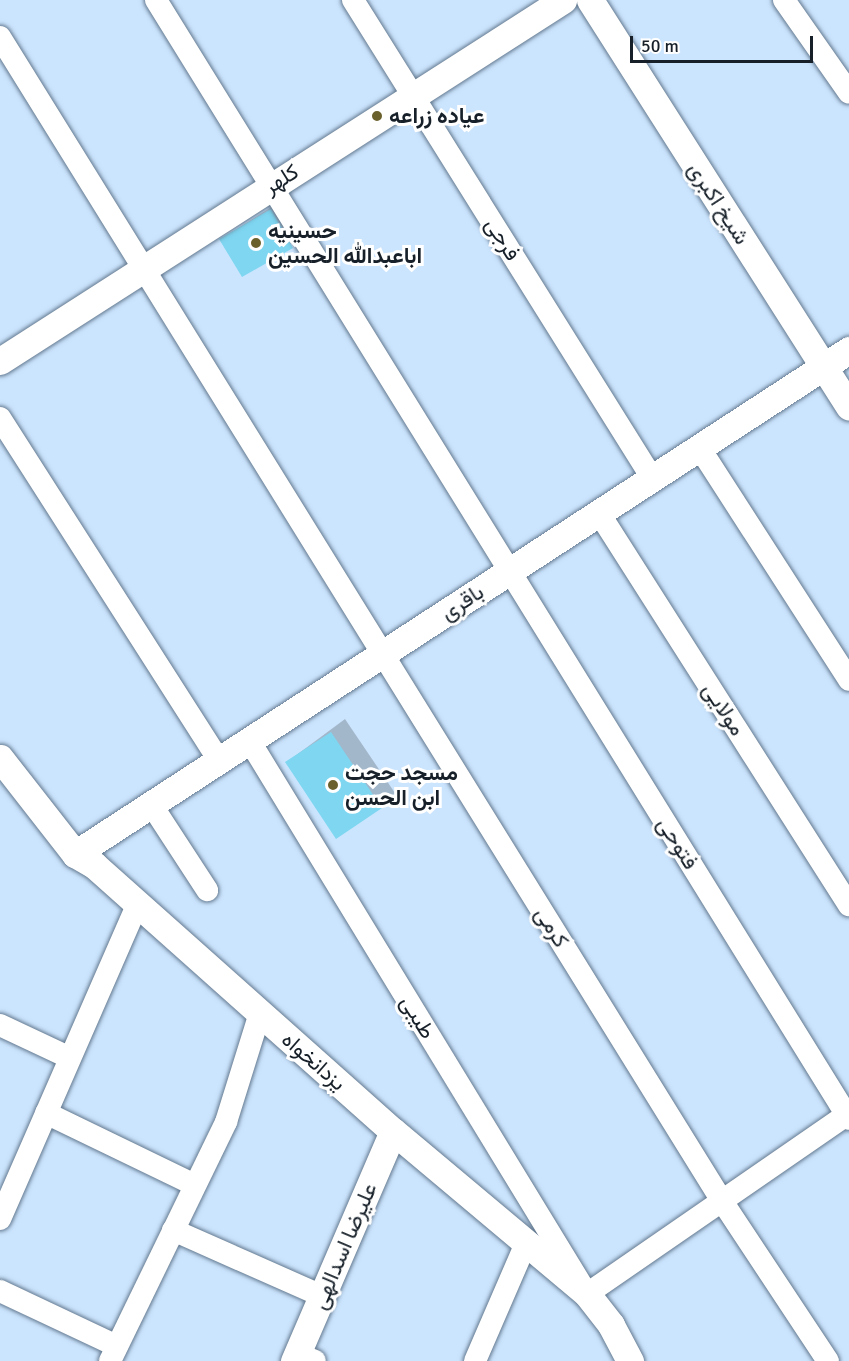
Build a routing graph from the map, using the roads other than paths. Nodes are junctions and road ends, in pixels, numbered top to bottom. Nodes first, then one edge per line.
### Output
1 (156, 0) edge
2 (353, 0) edge
3 (563, 0) edge
4 (590, 0) edge
5 (784, 0) edge
6 (0, 37) edge
7 (849, 93) edge
8 (413, 95) junction
9 (271, 185) junction
10 (142, 266) junction
11 (849, 350) edge
12 (0, 361) edge
13 (823, 367) junction
14 (849, 407) edge
15 (0, 418) edge
16 (699, 447) junction
17 (652, 478) junction
18 (598, 513) junction
19 (510, 571) junction
20 (382, 654) junction
21 (849, 680) edge
22 (249, 740) junction
23 (0, 758) edge
24 (219, 760) junction
25 (151, 804) junction
26 (75, 854) junction
27 (207, 890) dead end
28 (137, 904) junction
29 (849, 905) edge
30 (260, 1013) junction
31 (0, 1025) edge
32 (70, 1058) junction
33 (46, 1113) junction
34 (848, 1116) edge
35 (393, 1131) junction
36 (195, 1185) junction
37 (722, 1201) junction
38 (1, 1215) edge
39 (173, 1230) junction
40 (526, 1243) junction
41 (0, 1291) edge
42 (587, 1294) junction
43 (322, 1296) junction
44 (114, 1353) edge
45 (302, 1358) edge
46 (475, 1361) edge
47 (630, 1361) edge
48 (828, 1361) edge

1 - 9 street, فتوحی
2 - 8 street, فرجی
3 - 8 street, کلهر
4 - 13 street, شیخ اکبری
5 - 7 street
6 - 10 street, کرمی
8 - 9 street, کلهر
8 - 17 street, فرجی
9 - 10 street, کلهر
9 - 19 street, فتوحی
10 - 12 street, کلهر
10 - 20 street, کرمی
11 - 13 street, باقری
13 - 14 street, شیخ اکبری
13 - 16 street, باقری
15 - 24 street
16 - 17 street, باقری
16 - 21 street
17 - 18 street, باقری
18 - 19 street, باقری
18 - 29 street, مولایی
19 - 20 street, باقری
19 - 34 street, فتوحی
20 - 22 street, باقری
20 - 37 street, کرمی
22 - 24 street, باقری
22 - 42 street, طیبی
23 - 26 street, یزدانخواه
24 - 25 street, باقری
25 - 26 street, باقری
25 - 27 street
26 - 28 street, یزدانخواه
28 - 30 street, یزدانخواه
28 - 32 street
30 - 35 street, یزدانخواه
30 - 36 street
31 - 32 street
32 - 33 street
33 - 36 street
33 - 38 street
34 - 37 street
35 - 40 street, یزدانخواه
35 - 43 street, علیرضا اسدالهی
36 - 39 street
37 - 42 street
37 - 48 street, کرمی
39 - 43 street
39 - 44 street
40 - 42 street, یزدانخواه
40 - 46 street
41 - 44 street
42 - 47 street, یزدانخواه
43 - 45 street, علیرضا اسدالهی

